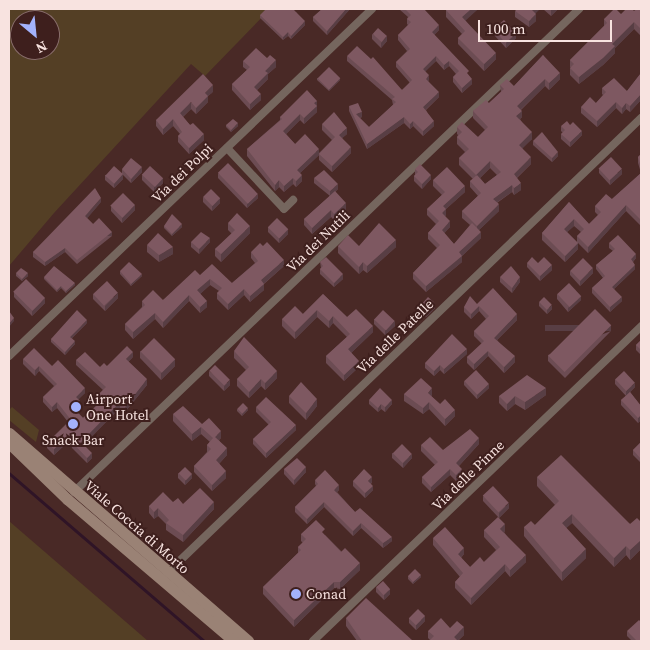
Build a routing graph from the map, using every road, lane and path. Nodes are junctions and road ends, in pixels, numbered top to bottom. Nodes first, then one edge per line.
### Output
1 (372, 9) edge
2 (579, 9) edge
3 (641, 118) edge
4 (227, 148) junction
5 (293, 200) dead end
6 (641, 326) edge
7 (9, 356) edge
8 (9, 433) edge
9 (9, 444) edge
10 (74, 492) junction
11 (167, 573) junction
12 (234, 641) edge
13 (248, 641) edge
14 (313, 641) edge

1 - 4 street, Via dei Polpi
2 - 10 street, Via dei Nutili
3 - 11 street, Via delle Patelle
4 - 5 street
4 - 7 street, Via dei Polpi
6 - 14 street, Via delle Pinne
8 - 10 street, Viale Coccia di Morto
9 - 12 street, Viale Coccia di Morto
10 - 11 street, Viale Coccia di Morto
11 - 13 street, Viale Coccia di Morto

